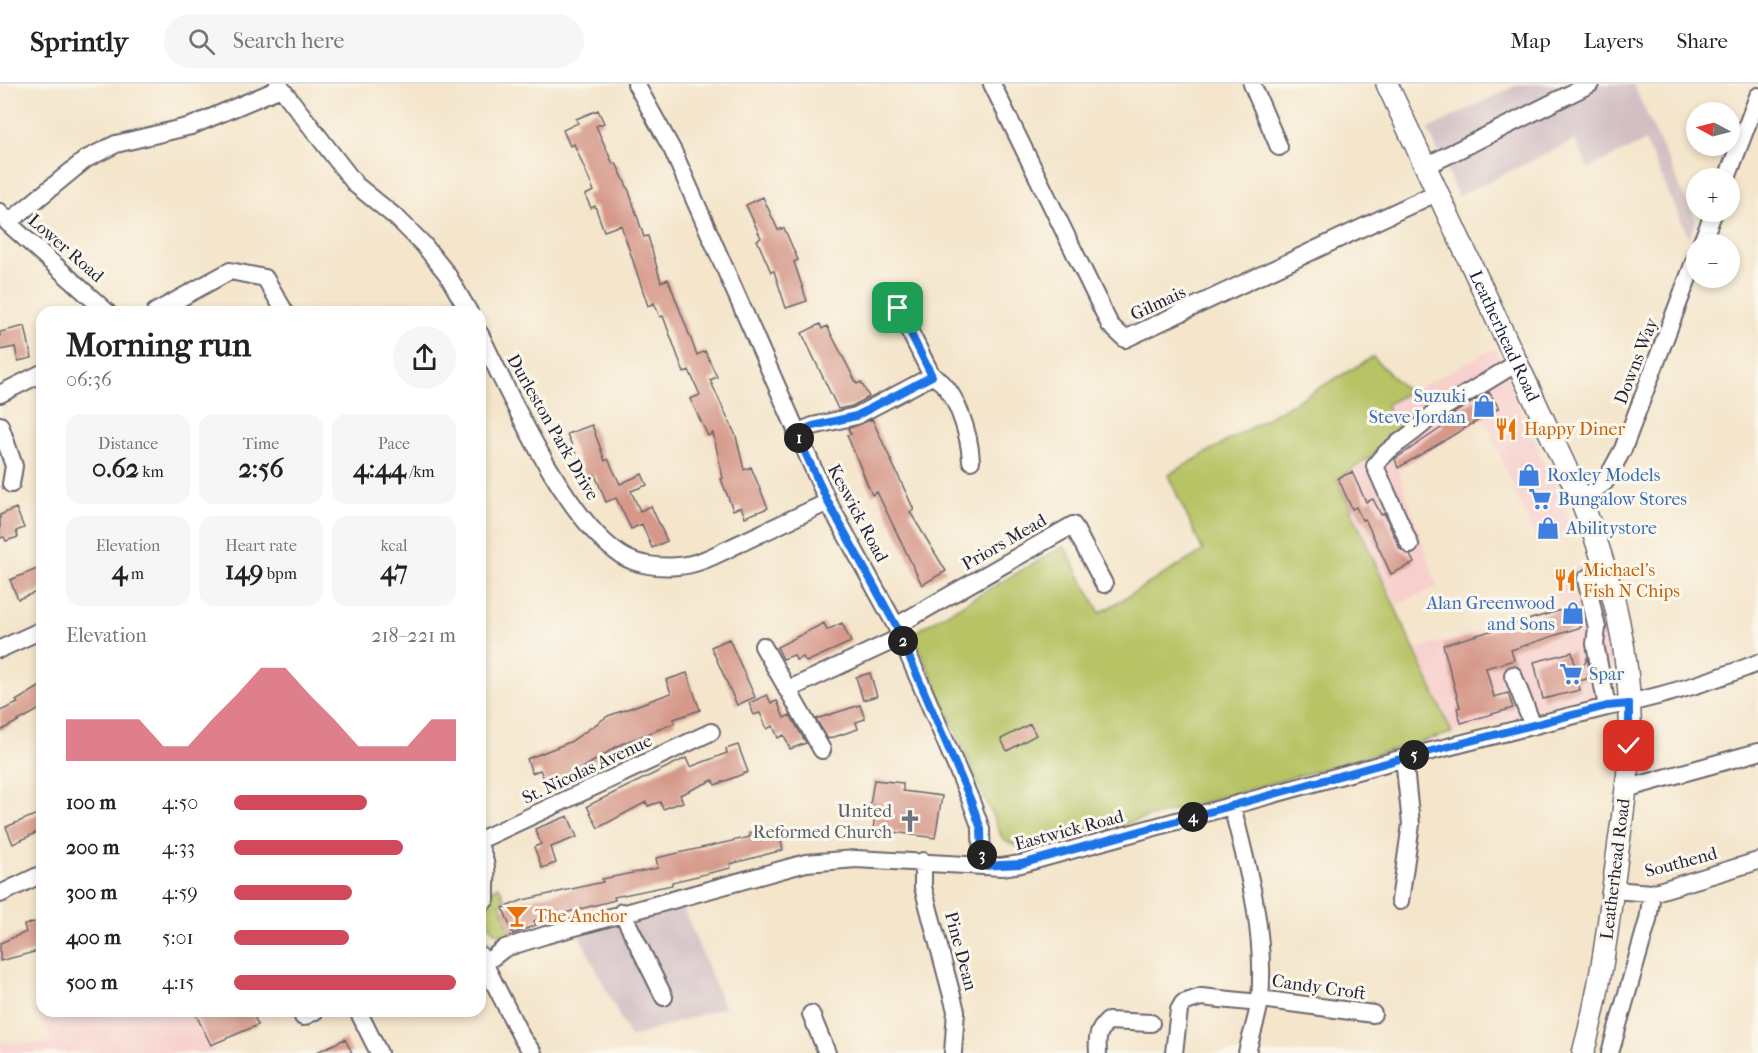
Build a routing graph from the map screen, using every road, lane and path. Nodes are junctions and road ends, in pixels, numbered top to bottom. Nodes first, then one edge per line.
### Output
1 (636, 84) edge
2 (992, 84) edge
3 (1252, 84) edge
4 (1387, 84) edge
5 (1590, 84) edge
6 (279, 86) edge
7 (1758, 96) edge
8 (1279, 147) dead end
9 (1424, 167) junction
10 (1731, 168) edge
11 (1436, 193) junction
12 (4, 218) edge
13 (1686, 283) edge
14 (93, 306) edge
15 (166, 306) edge
16 (281, 306) edge
17 (465, 306) edge
18 (898, 308) dead end
19 (486, 346) edge
20 (1517, 363) junction
21 (36, 376) edge
22 (932, 376) junction
23 (0, 394) edge
24 (0, 426) edge
25 (796, 433) junction
26 (971, 461) dead end
27 (11, 484) dead end
28 (1581, 500) junction
29 (828, 502) junction
30 (1410, 545) dead end
31 (1606, 565) junction
32 (1104, 584) dead end
33 (1620, 623) junction
34 (1597, 628) junction
35 (898, 632) junction
36 (36, 633) edge
37 (763, 645) dead end
38 (0, 650) edge
39 (1758, 663) edge
40 (1513, 675) dead end
41 (787, 690) junction
42 (1629, 704) junction
43 (1607, 706) junction
44 (1533, 726) junction
45 (711, 732) dead end
46 (822, 750) dead end
47 (1758, 752) edge
48 (1404, 758) junction
49 (1625, 789) junction
50 (1232, 806) junction
51 (486, 837) edge
52 (923, 861) junction
53 (1758, 861) edge
54 (486, 863) edge
55 (982, 866) junction
56 (36, 877) edge
57 (486, 882) edge
58 (1613, 890) junction
59 (1652, 893) junction
60 (0, 894) edge
61 (1400, 901) dead end
62 (622, 912) junction
63 (486, 957) edge
64 (486, 967) edge
65 (664, 997) dead end
66 (1259, 1001) junction
67 (811, 1014) dead end
68 (1373, 1014) dead end
69 (361, 1017) edge
70 (1151, 1023) dead end
71 (379, 1053) edge
72 (533, 1053) edge
73 (826, 1053) edge
74 (953, 1053) edge
75 (1098, 1053) edge
76 (1174, 1053) edge
77 (1247, 1053) edge
78 (1583, 1053) edge
79 (1611, 1053) edge

1 - 25 street, Keswick Road
2 - 11 street, Gilmais
3 - 8 street
4 - 9 main road, Leatherhead Road
5 - 9 street
6 - 12 street
6 - 17 street
7 - 10 street
9 - 11 main road, Leatherhead Road
11 - 20 main road, Leatherhead Road
12 - 14 street, Lower Road
13 - 28 street, Downs Way
15 - 16 street
18 - 22 street
19 - 29 street, Durleston Park Drive
20 - 28 main road, Leatherhead Road
20 - 30 street
21 - 23 street
22 - 25 street
22 - 26 street
24 - 27 street
25 - 29 street, Keswick Road
28 - 31 main road, Leatherhead Road
29 - 35 street, Keswick Road
31 - 33 main road, Leatherhead Road
31 - 34 street
32 - 35 street, Priors Mead
33 - 34 street
33 - 42 main road, Leatherhead Road
34 - 43 street
35 - 41 street
35 - 55 street, Keswick Road
36 - 38 street
37 - 41 street
39 - 42 street, Eastwick Road
40 - 44 street
41 - 46 street
42 - 43 street, Eastwick Road
42 - 49 main road, Leatherhead Road
43 - 44 street, Eastwick Road
44 - 48 street, Eastwick Road
45 - 51 street, St. Nicolas Avenue
47 - 49 street
48 - 50 street, Eastwick Road
48 - 61 street
49 - 58 main road, Leatherhead Road
50 - 55 street, Eastwick Road
50 - 66 street
52 - 55 street, Eastwick Road
52 - 62 street, Eastwick Road
52 - 74 street, Pine Dean
53 - 59 street, Southend
54 - 57 street
56 - 60 street
58 - 59 street, Southend
58 - 78 main road, Leatherhead Road
59 - 79 street, Leatherhead Road
62 - 63 street, Eastwick Road
62 - 65 street
64 - 72 street
66 - 68 street, Candy Croft
66 - 76 street, Candy Croft
66 - 77 street
67 - 73 street
69 - 71 street
70 - 75 street

